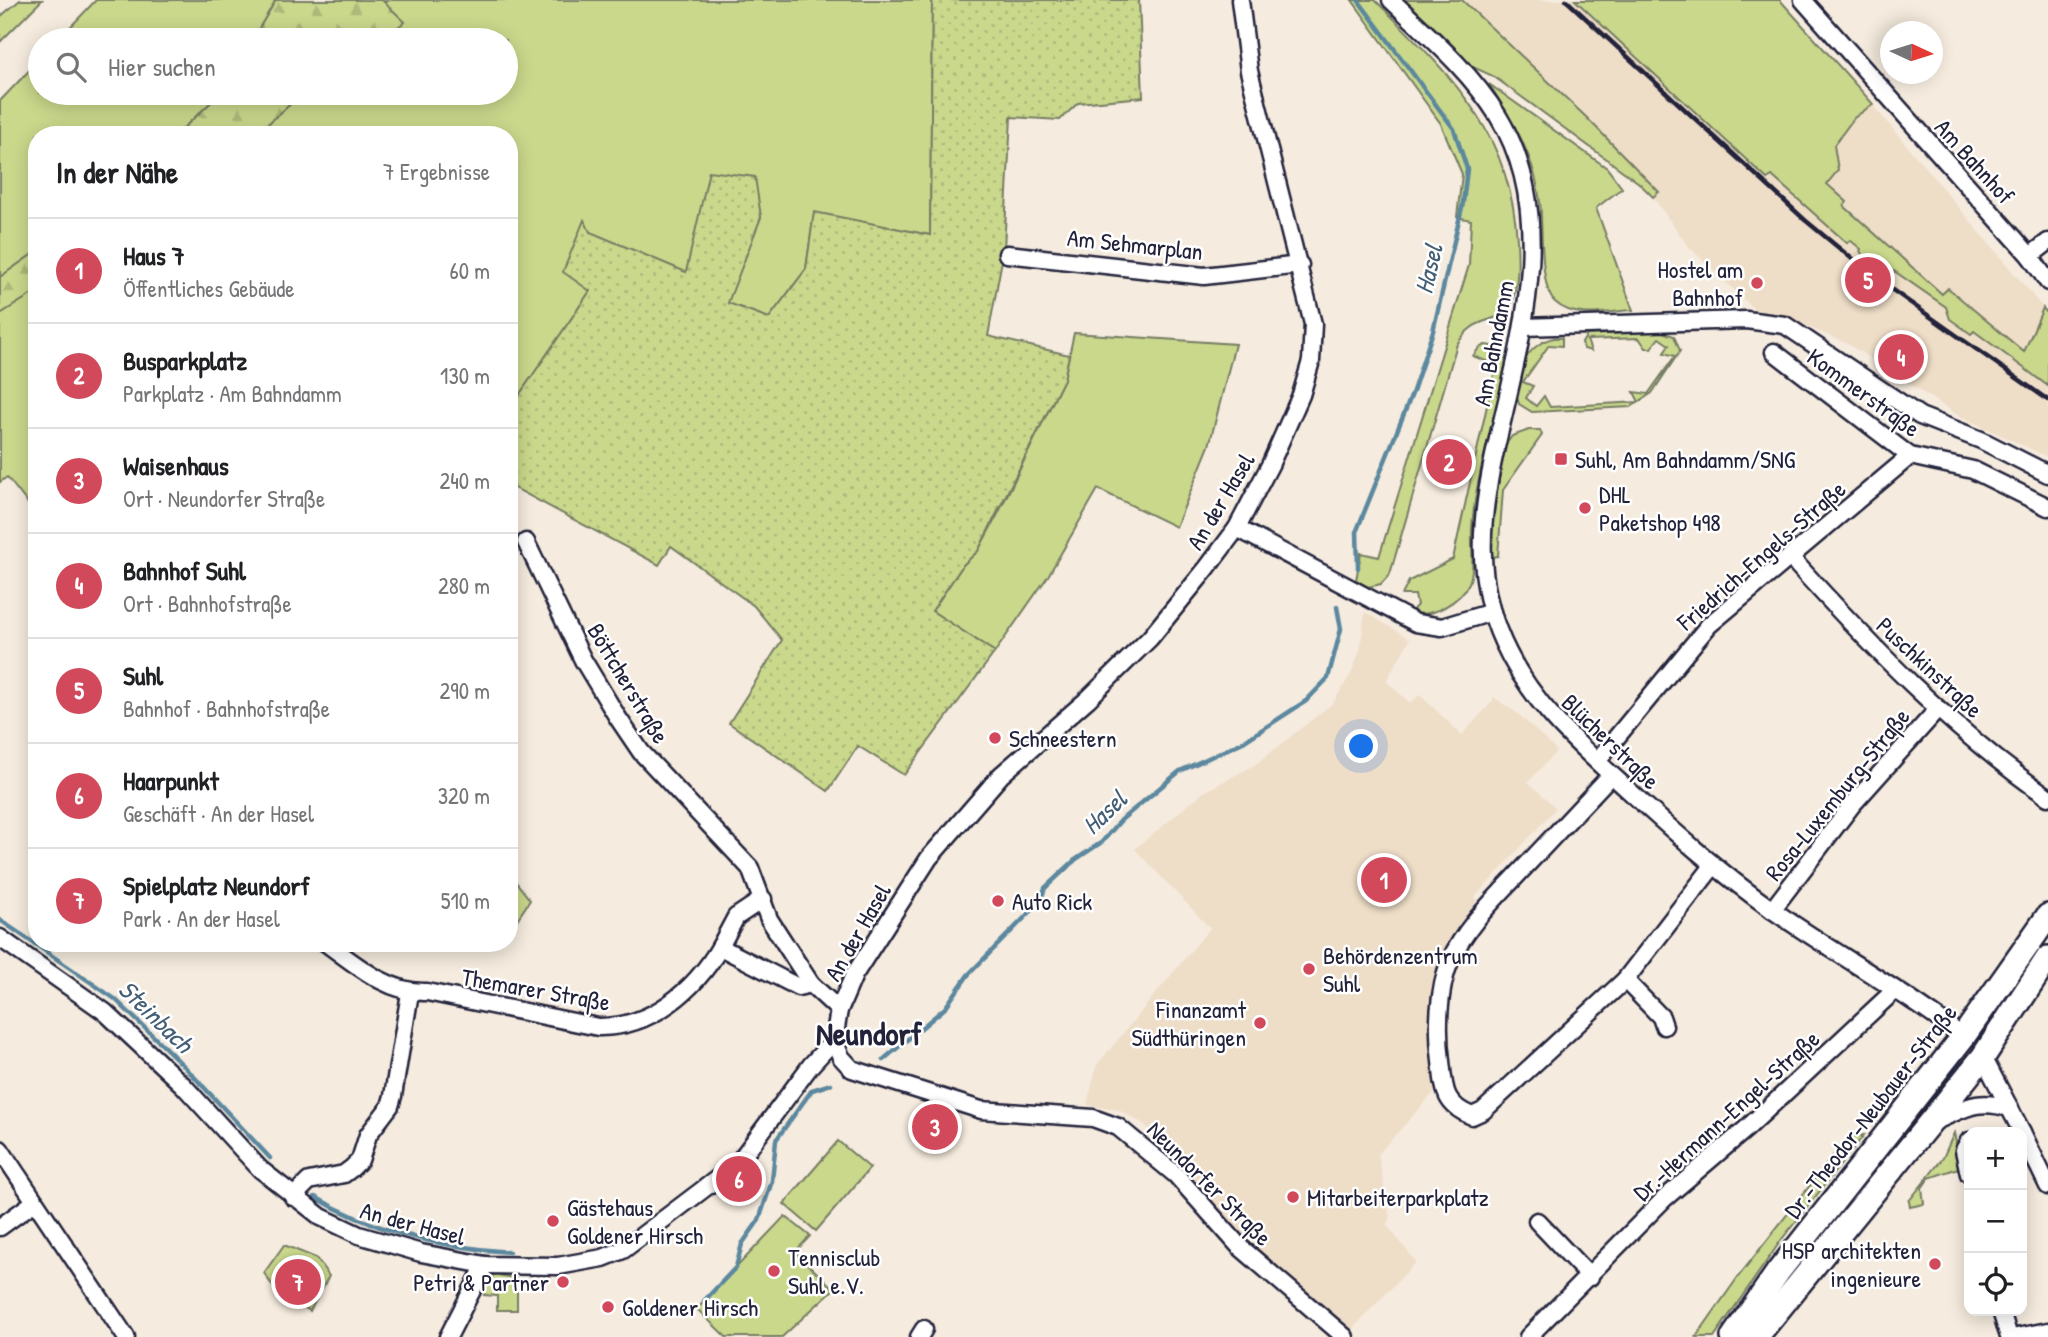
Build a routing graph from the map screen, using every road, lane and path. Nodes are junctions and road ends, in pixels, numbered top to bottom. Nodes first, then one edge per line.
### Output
1 (1240, 0) edge
2 (1391, 0) edge
3 (1803, 0) edge
4 (2048, 242) edge
5 (1007, 254) dead end
6 (2030, 256) junction
7 (1300, 265) junction
8 (2048, 282) edge
9 (1523, 327) junction
10 (1774, 352) dead end
11 (1910, 456) junction
12 (2048, 474) edge
13 (2048, 507) edge
14 (1237, 528) junction
15 (526, 542) dead end
16 (1791, 558) junction
17 (1492, 612) junction
18 (1938, 709) junction
19 (1597, 761) junction
20 (1611, 775) junction
21 (2048, 797) edge
22 (1713, 866) junction
23 (763, 899) junction
24 (1772, 910) junction
25 (2048, 916) edge
26 (0, 938) edge
27 (720, 947) junction
28 (339, 952) edge
29 (2048, 958) edge
30 (1625, 980) junction
31 (811, 984) junction
32 (1895, 990) junction
33 (410, 993) junction
34 (839, 1010) junction
35 (1664, 1026) dead end
36 (1963, 1037) junction
37 (834, 1041) junction
38 (1983, 1057) junction
39 (2010, 1108) junction
40 (1932, 1122) junction
41 (2020, 1127) edge
42 (2027, 1142) edge
43 (0, 1149) edge
44 (2048, 1186) edge
45 (293, 1197) junction
46 (33, 1203) junction
47 (1537, 1220) dead end
48 (0, 1227) edge
49 (485, 1265) junction
50 (1590, 1277) junction
51 (2003, 1316) edge
52 (2048, 1331) edge
53 (126, 1337) edge
54 (448, 1337) edge
55 (1345, 1337) edge
56 (1528, 1337) edge
57 (1733, 1337) edge
58 (1756, 1337) edge
59 (2009, 1337) edge
60 (2017, 1337) edge

1 - 7 street, An der Hasel
2 - 9 street, Am Bahndamm
3 - 6 street, Am Bahnhof
4 - 6 street
5 - 7 street, Am Sehmarplan
6 - 8 street, Am Bahnhof
7 - 14 street, An der Hasel
9 - 12 street
9 - 17 street, Am Bahndamm
10 - 11 street, Kommerstraße
11 - 13 street, Kommerstraße
11 - 16 street, Friedrich-Engels-Straße
14 - 17 street
14 - 34 street, An der Hasel
15 - 23 street, Böttcherstraße
16 - 18 street, Puschkinstraße
16 - 19 street, Friedrich-Engels-Straße
17 - 19 street, Blücherstraße
18 - 21 street, Puschkinstraße
18 - 24 street, Rosa-Luxemburg-Straße
19 - 20 street, Blücherstraße
20 - 22 street, Blücherstraße
20 - 30 street
22 - 24 street, Blücherstraße
22 - 30 street
23 - 27 street
23 - 31 street, Böttcherstraße
24 - 32 street, Blücherstraße
25 - 36 main road, Dr.-Theodor-Neubauer-Straße
26 - 45 street, An der Hasel
27 - 31 street
27 - 33 street, Themarer Straße
28 - 33 street, Themarer Straße
29 - 38 main road
30 - 35 street
31 - 34 street, Böttcherstraße
32 - 36 street, Blücherstraße
32 - 50 street, Dr.-Hermann-Engel-Straße
33 - 45 street
34 - 37 street, An der Hasel
36 - 38 main road
36 - 57 main road, Dr.-Theodor-Neubauer-Straße
37 - 49 street, An der Hasel
37 - 55 street, Neundorfer Straße
38 - 39 street
38 - 40 main road
39 - 40 street
39 - 41 street
40 - 58 main road
42 - 44 street
43 - 46 street
45 - 49 street, An der Hasel
46 - 48 street
46 - 53 street
47 - 50 street
49 - 54 street
50 - 56 street, Dr.-Hermann-Engel-Straße
51 - 59 street
52 - 60 street

